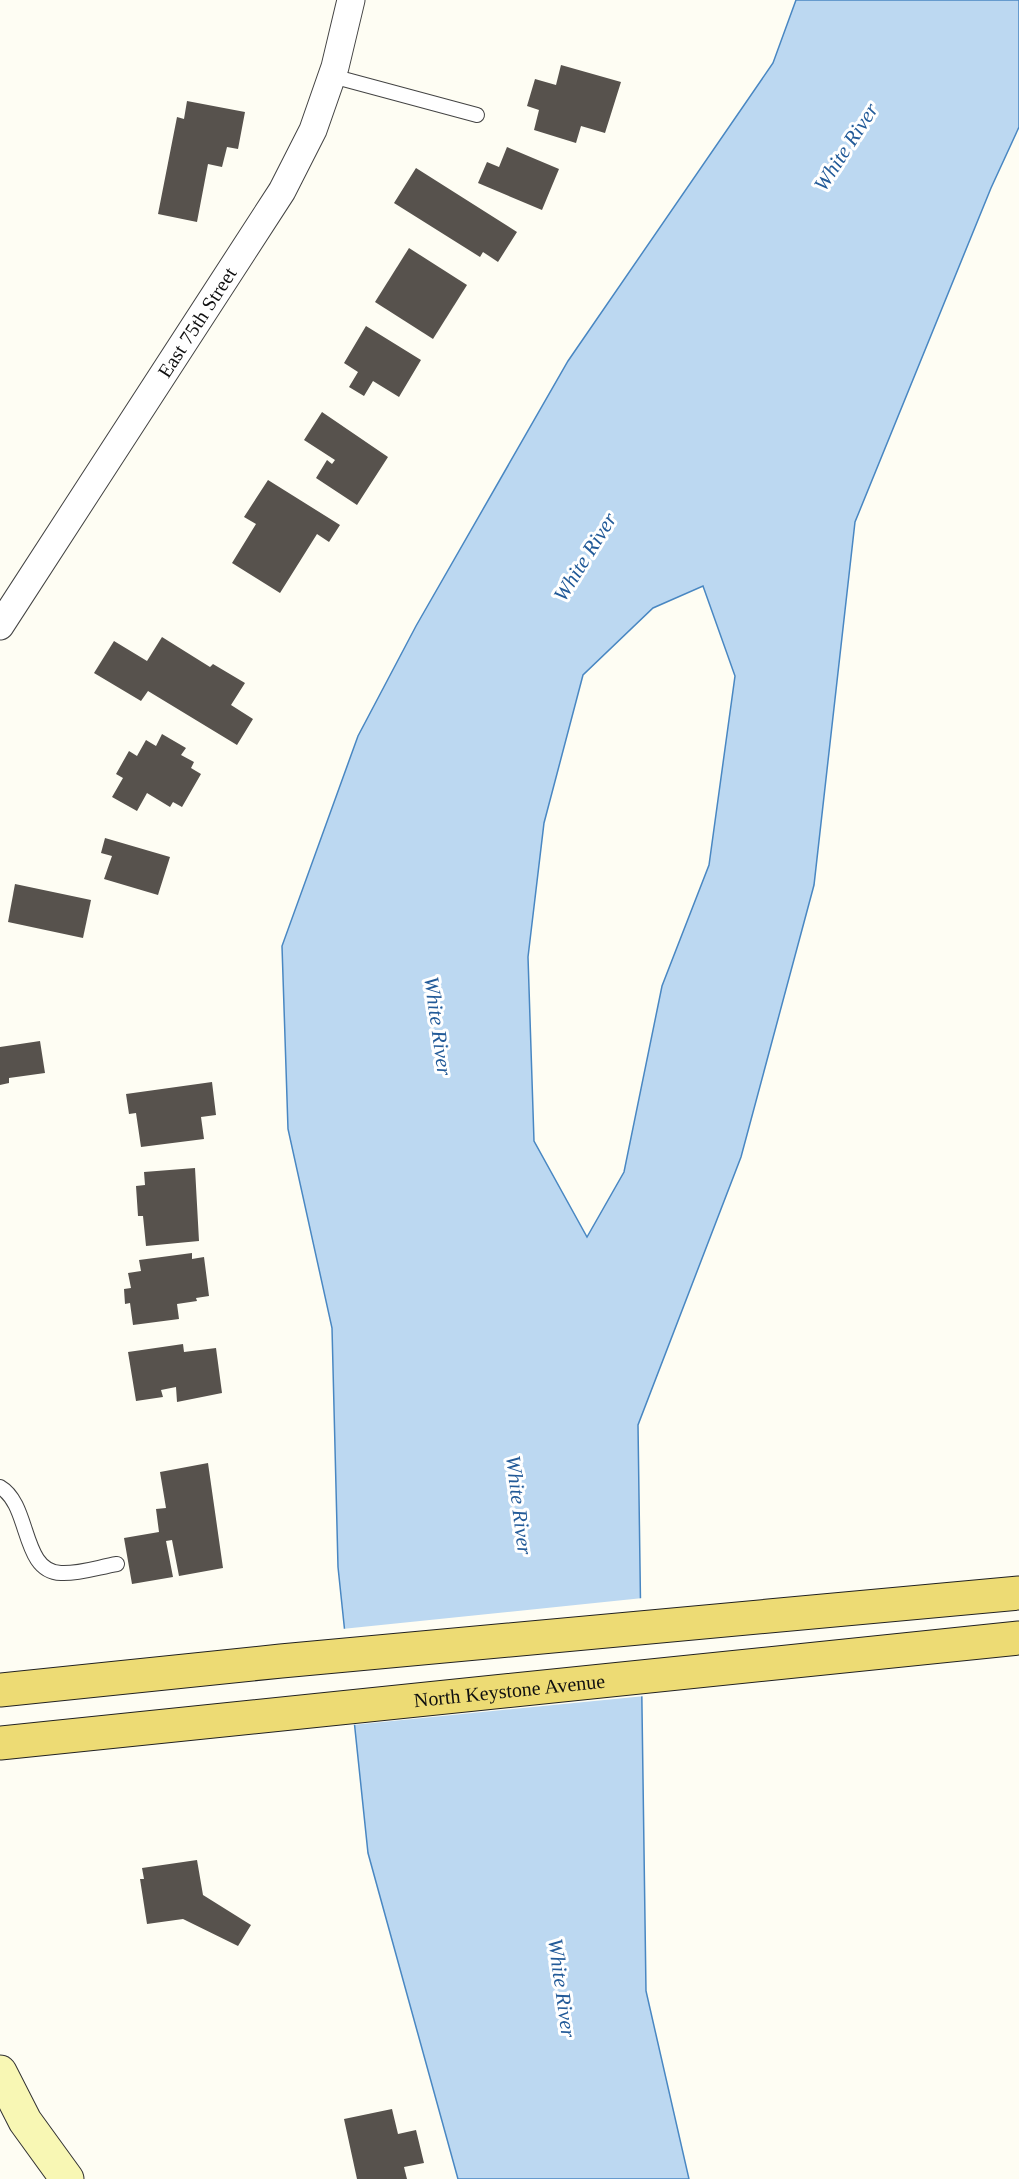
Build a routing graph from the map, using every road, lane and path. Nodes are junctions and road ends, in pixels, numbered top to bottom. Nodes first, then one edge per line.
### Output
1 (351, 0) edge
2 (332, 76) junction
3 (477, 115) dead end
4 (0, 627) edge
5 (0, 1487) edge
6 (117, 1564) dead end
7 (1019, 1593) edge
8 (1019, 1638) edge
9 (0, 1690) edge
10 (0, 1743) edge
11 (0, 2072) edge
12 (67, 2179) edge

1 - 2 street, East 75th Street
2 - 3 lane
2 - 4 street, East 75th Street
5 - 6 lane
7 - 9 main road
8 - 10 main road, North Keystone Avenue
11 - 12 street

